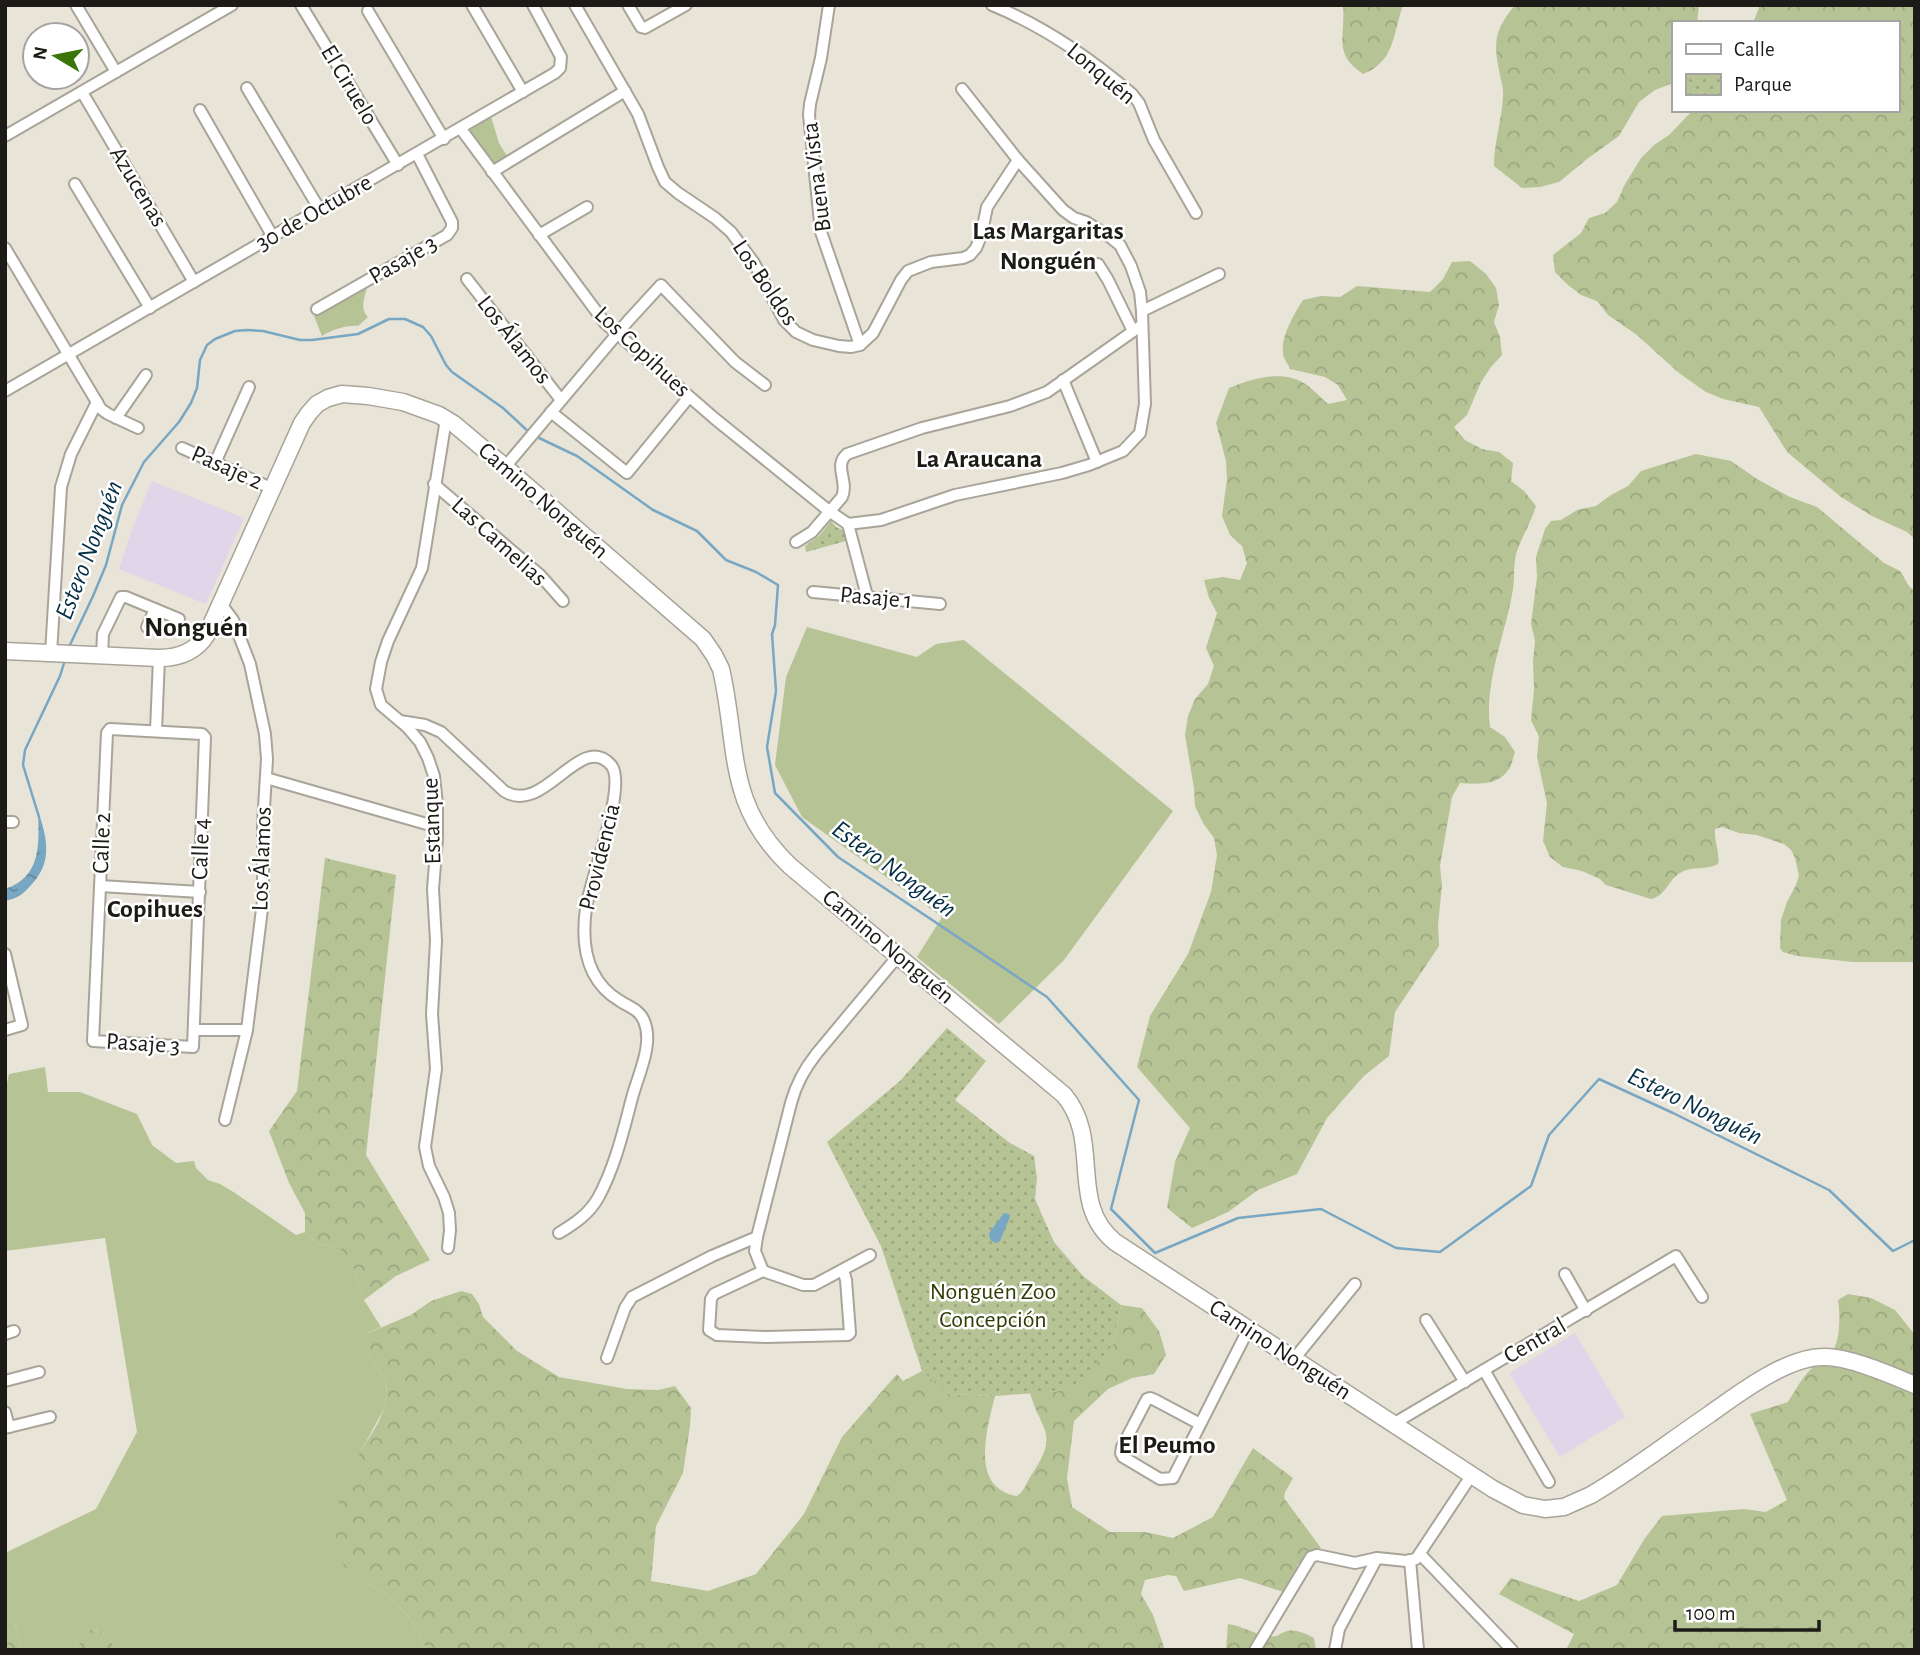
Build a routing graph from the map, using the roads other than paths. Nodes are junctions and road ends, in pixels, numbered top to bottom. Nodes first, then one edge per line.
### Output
1 (76, 5) edge
2 (232, 5) edge
3 (301, 5) edge
4 (472, 5) edge
5 (533, 5) edge
6 (575, 5) edge
7 (628, 5) edge
8 (685, 5) edge
9 (828, 5) edge
10 (992, 5) edge
11 (368, 11) dead end
12 (116, 72) junction
13 (247, 88) dead end
14 (962, 89) dead end
15 (625, 91) junction
16 (82, 92) junction
17 (523, 92) junction
18 (200, 110) dead end
19 (461, 129) junction
20 (5, 136) edge
21 (444, 139) junction
22 (417, 154) junction
23 (1018, 160) junction
24 (398, 165) junction
25 (492, 172) junction
26 (75, 184) dead end
27 (587, 207) dead end
28 (320, 210) junction
29 (1196, 213) dead end
30 (539, 235) junction
31 (273, 237) junction
32 (5, 248) edge
33 (1098, 264) dead end
34 (1219, 274) dead end
35 (467, 279) dead end
36 (194, 282) junction
37 (149, 308) junction
38 (317, 309) dead end
39 (1142, 311) junction
40 (1138, 328) junction
41 (617, 334) junction
42 (860, 345) junction
43 (69, 354) junction
44 (146, 375) dead end
45 (1063, 380) junction
46 (765, 385) dead end
47 (249, 387) dead end
48 (5, 391) edge
49 (689, 397) junction
50 (561, 400) junction
51 (97, 402) junction
52 (551, 412) junction
53 (116, 418) junction
54 (446, 419) junction
55 (138, 428) dead end
56 (182, 448) dead end
57 (1097, 462) junction
58 (215, 463) junction
59 (505, 467) junction
60 (434, 484) junction
61 (273, 489) junction
62 (830, 511) junction
63 (848, 524) junction
64 (796, 542) dead end
65 (813, 592) dead end
66 (867, 596) junction
67 (563, 601) dead end
68 (221, 604) junction
69 (940, 604) dead end
70 (155, 609) junction
71 (180, 619) dead end
72 (147, 627) dead end
73 (5, 651) edge
74 (54, 654) junction
75 (102, 656) junction
76 (159, 658) junction
77 (400, 721) junction
78 (156, 731) junction
79 (266, 778) junction
80 (437, 827) junction
81 (100, 886) junction
82 (200, 892) junction
83 (5, 954) edge
84 (898, 956) junction
85 (5, 1030) edge
86 (194, 1030) junction
87 (247, 1030) junction
88 (93, 1041) joint
89 (194, 1047) joint
90 (225, 1121) dead end
91 (559, 1233) dead end
92 (757, 1237) junction
93 (449, 1248) dead end
94 (870, 1255) dead end
95 (843, 1270) junction
96 (763, 1271) junction
97 (1565, 1274) dead end
98 (1355, 1284) dead end
99 (1702, 1297) dead end
100 (1586, 1311) junction
101 (1426, 1320) dead end
102 (1248, 1330) junction
103 (607, 1358) dead end
104 (1294, 1359) junction
105 (1484, 1370) junction
106 (39, 1372) dead end
107 (5, 1381) edge
108 (1465, 1382) junction
109 (1915, 1384) edge
110 (5, 1412) edge
111 (50, 1417) dead end
112 (1200, 1424) junction
113 (1393, 1424) junction
114 (7, 1427) edge
115 (1471, 1476) junction
116 (1549, 1482) dead end
117 (1415, 1557) junction
118 (1377, 1558) junction
119 (1255, 1650) edge
120 (1335, 1650) edge
121 (1418, 1650) edge
122 (1512, 1650) edge

1 - 12 street
2 - 12 street
3 - 24 street, El Ciruelo
4 - 17 street
5 - 17 street, 30 de Octubre
6 - 15 street, Los Boldos
7 - 8 street
9 - 42 street, Buena Vista
10 - 29 street, Lonquén
11 - 21 street
12 - 16 street
13 - 28 street
14 - 23 street
15 - 25 street
15 - 42 street, Los Boldos
16 - 20 street
16 - 36 street, Azucenas
17 - 19 street, 30 de Octubre
18 - 31 street
19 - 21 street, 30 de Octubre
19 - 25 street, Los Copihues
21 - 22 street, 30 de Octubre
22 - 24 street, 30 de Octubre
22 - 38 street, Pasaje 3
23 - 39 street
23 - 42 street
24 - 28 street, 30 de Octubre
25 - 30 street, Los Copihues
26 - 37 street
27 - 30 street
28 - 31 street, 30 de Octubre
30 - 41 street, Los Copihues
31 - 36 street, 30 de Octubre
32 - 43 street
33 - 40 street
34 - 39 street
35 - 50 street, Los Álamos
36 - 37 street, 30 de Octubre
37 - 43 street, 30 de Octubre
39 - 40 street
40 - 45 street
40 - 57 street
41 - 46 street
41 - 49 street, Los Copihues
41 - 50 street
43 - 48 street, 30 de Octubre
43 - 51 street
44 - 53 street
45 - 57 street
45 - 62 street
47 - 58 street
49 - 52 street
49 - 62 street, Los Copihues
50 - 52 street
51 - 53 street
51 - 74 street
52 - 59 street
53 - 55 street
54 - 59 main road, Camino Nonguén
54 - 60 street, Estanque
54 - 61 main road, Camino Nonguén
56 - 58 street, Pasaje 2
57 - 63 street
58 - 61 street, Pasaje 2
59 - 84 main road, Camino Nonguén
60 - 67 street, Las Camelias
60 - 77 street, Estanque
61 - 68 main road, Camino Nonguén
62 - 63 street, Los Copihues
62 - 64 street
63 - 66 street
65 - 66 street, Pasaje 1
66 - 69 street, Pasaje 1
68 - 76 main road, Camino Nonguén
68 - 79 street, Los Álamos
70 - 71 street
70 - 72 street
70 - 75 street
73 - 74 main road, Camino Nonguén
74 - 75 main road, Camino Nonguén
75 - 76 main road, Camino Nonguén
76 - 78 street
77 - 80 street, Estanque
77 - 91 street, Providencia
78 - 81 street, Calle 2
78 - 82 street, Calle 4
79 - 80 street
79 - 87 street, Los Álamos
80 - 93 street, Estanque
81 - 82 street
81 - 88 street, Calle 2
82 - 86 street, Calle 4
83 - 85 street
84 - 92 street
84 - 102 main road, Camino Nonguén
86 - 87 street, Pasaje 3
86 - 89 street, Calle 4
87 - 90 street, Los Álamos
88 - 89 street, Pasaje 3
92 - 96 street
92 - 103 street
94 - 95 street
95 - 96 street
95 - 96 street
97 - 100 street
98 - 104 street
99 - 100 street, Central
100 - 105 street, Central
101 - 108 street
102 - 104 main road, Camino Nonguén
102 - 112 street
104 - 113 main road, Camino Nonguén
105 - 108 street, Central
105 - 116 street
106 - 107 street
108 - 113 street, Central
109 - 115 main road, Camino Nonguén
110 - 114 street
111 - 114 street
112 - 112 street
113 - 115 main road, Camino Nonguén
115 - 117 street
117 - 118 street
117 - 121 street
117 - 122 street
118 - 119 street
118 - 120 street

